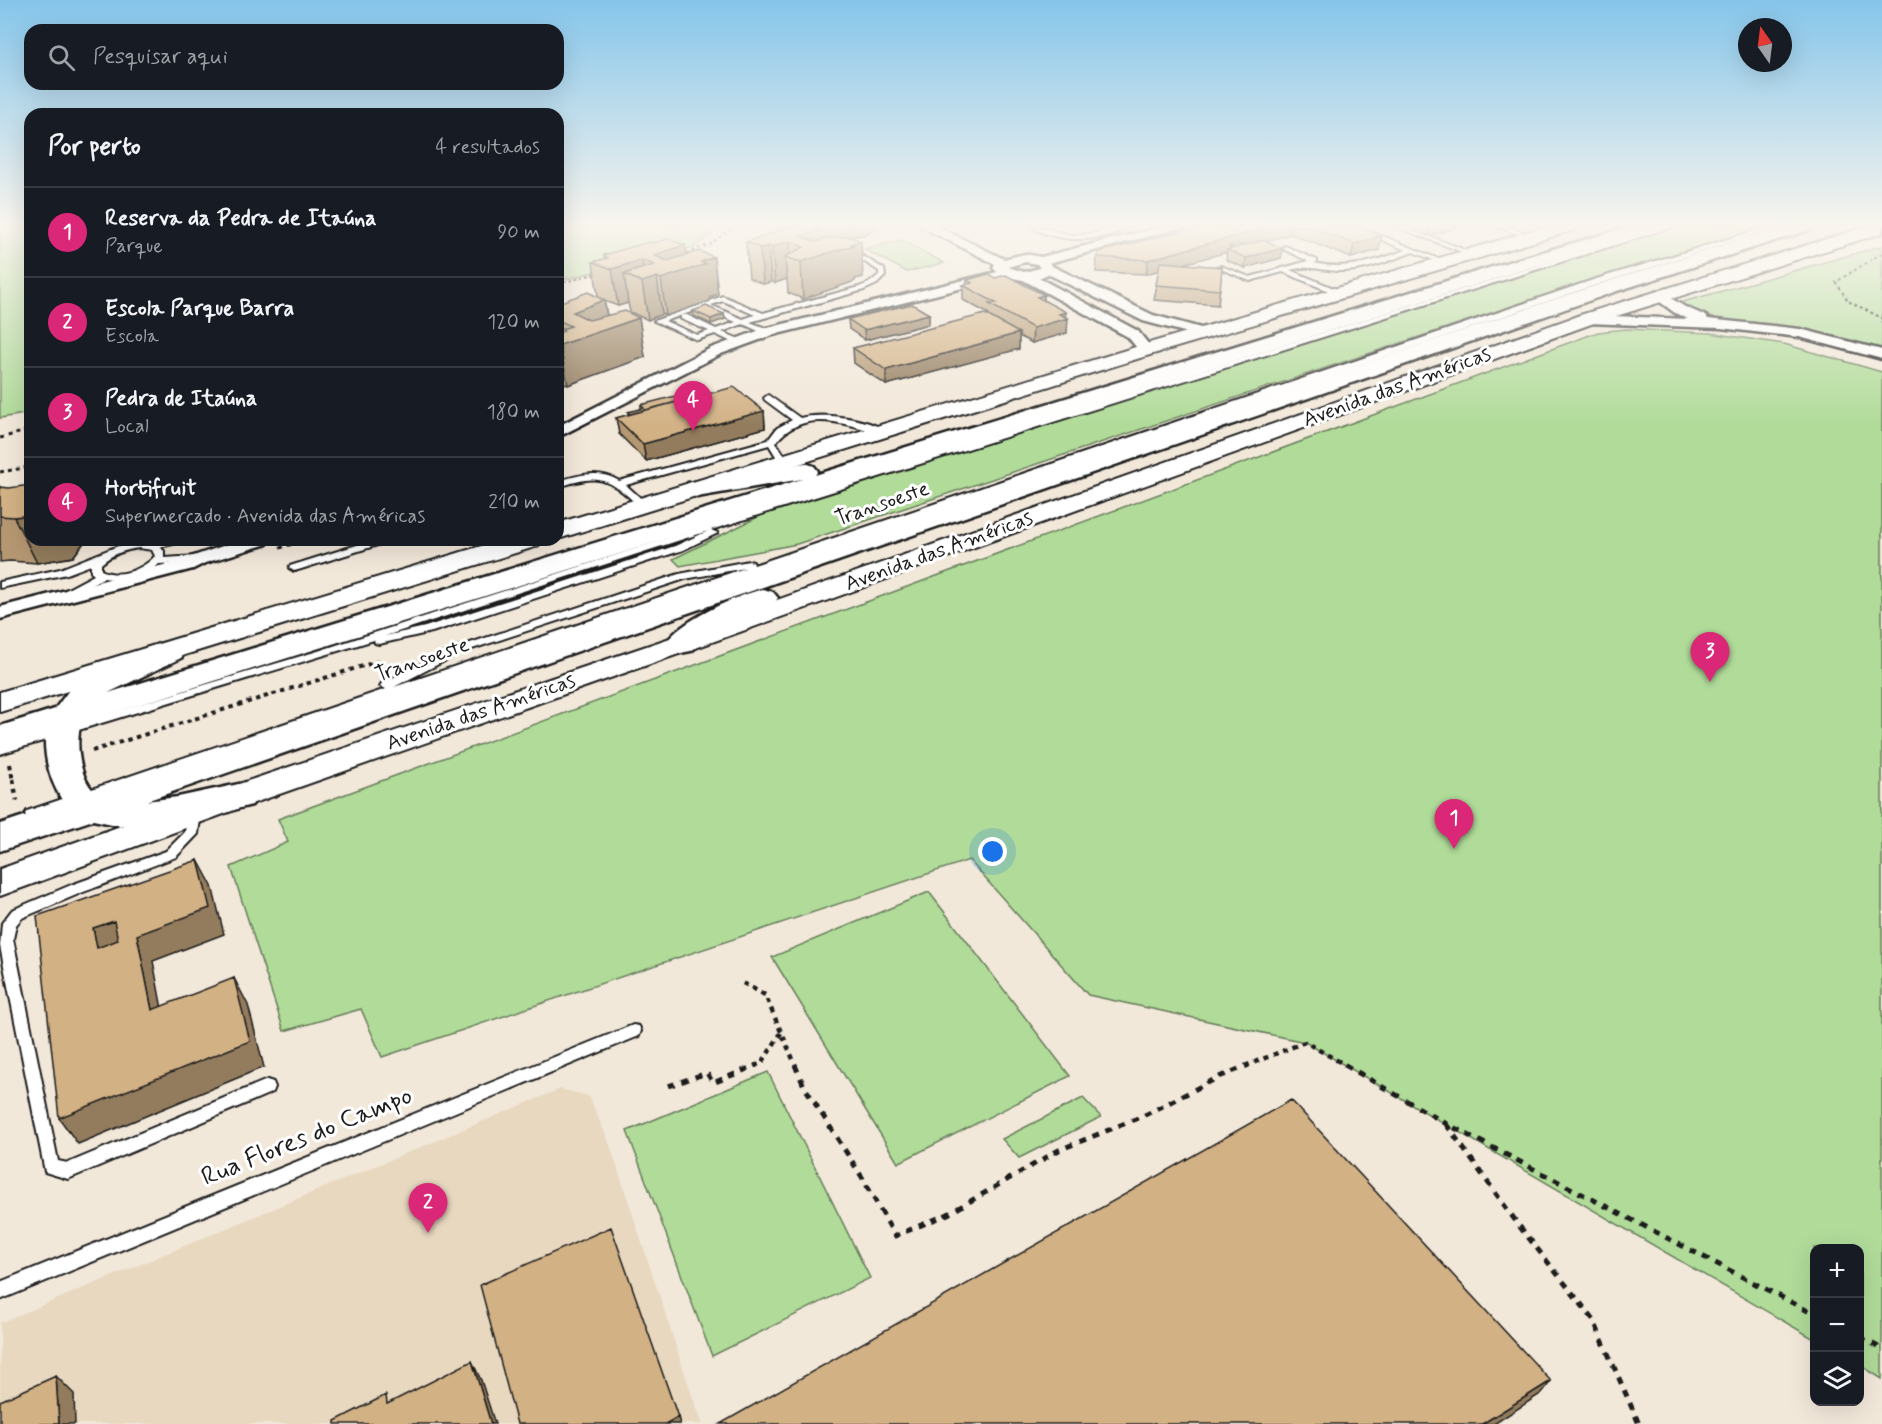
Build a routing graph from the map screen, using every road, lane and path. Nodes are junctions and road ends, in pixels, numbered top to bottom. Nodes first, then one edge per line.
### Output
1 (849, 292) edge
2 (914, 292) edge
3 (1056, 292) edge
4 (1098, 292) edge
5 (1432, 292) edge
6 (1455, 292) edge
7 (1565, 292) edge
8 (1594, 292) edge
9 (1640, 292) edge
10 (1673, 292) edge
11 (1840, 292) edge
12 (1338, 293) edge
13 (1661, 296) junction
14 (710, 308) edge
15 (762, 315) junction
16 (684, 317) edge
17 (1882, 318) edge
18 (1587, 319) junction
19 (742, 322) junction
20 (1720, 324) junction
21 (1495, 327) junction
22 (717, 331) junction
23 (768, 332) junction
24 (1203, 333) junction
25 (739, 342) junction
26 (1146, 350) junction
27 (1882, 355) edge
28 (1882, 361) edge
29 (768, 398) dead end
30 (798, 421) junction
31 (564, 429) edge
32 (882, 431) junction
33 (24, 432) edge
34 (0, 438) edge
35 (947, 445) junction
36 (777, 452) junction
37 (24, 468) edge
38 (0, 472) edge
39 (564, 482) edge
40 (621, 483) junction
41 (697, 489) junction
42 (986, 502) junction
43 (643, 505) junction
44 (564, 529) edge
45 (148, 546) joint
46 (240, 546) edge
47 (364, 546) edge
48 (510, 546) edge
49 (787, 557) junction
50 (101, 558) junction
51 (198, 559) junction
52 (156, 561) junction
53 (294, 568) dead end
54 (101, 575) junction
55 (0, 585) edge
56 (65, 595) junction
57 (0, 613) edge
58 (680, 644) junction
59 (170, 651) junction
60 (387, 658) dead end
61 (0, 702) edge
62 (353, 704) junction
63 (65, 724) junction
64 (5, 749) edge
65 (0, 750) edge
66 (92, 751) dead end
67 (239, 796) junction
68 (86, 802) junction
69 (194, 812) junction
70 (10, 824) edge
71 (0, 825) edge
72 (0, 883) edge
73 (743, 983) dead end
74 (633, 1031) dead end
75 (781, 1033) junction
76 (668, 1086) dead end
77 (267, 1087) dead end
78 (1445, 1123) junction
79 (0, 1291) edge
80 (1810, 1311) edge
81 (1864, 1339) edge
82 (1882, 1349) edge
83 (1639, 1424) edge

1 - 15 lane
2 - 23 street
3 - 26 street
4 - 24 street
5 - 35 highway
6 - 63 lane, Transoeste
7 - 49 lane, Transoeste
8 - 21 highway, Avenida das Américas
9 - 21 highway
10 - 13 main road, Avenida das Américas
11 - 17 path
12 - 24 main road
13 - 18 main road, Avenida das Américas
13 - 20 street
14 - 19 lane
15 - 19 lane
15 - 22 lane
16 - 22 lane
18 - 20 street
18 - 58 main road, Avenida das Américas
19 - 22 lane
19 - 23 lane
20 - 27 street
20 - 28 street
21 - 42 highway, Avenida das Américas
22 - 25 lane
23 - 25 street
24 - 26 main road
25 - 31 street
26 - 32 main road
29 - 30 lane
30 - 32 lane
30 - 36 lane
32 - 36 main road
33 - 34 path
35 - 41 highway
35 - 63 highway
36 - 40 lane
36 - 41 main road
37 - 38 path
39 - 40 lane
40 - 43 lane
41 - 43 main road
42 - 58 highway
42 - 68 highway, Avenida das Américas
43 - 44 main road
45 - 50 lane
45 - 52 lane
46 - 51 street
47 - 53 lane
48 - 59 main road
49 - 62 lane, Transoeste
49 - 62 lane
50 - 54 lane
50 - 55 lane
51 - 52 lane
51 - 56 street
52 - 54 lane
54 - 56 lane
56 - 57 street
58 - 67 main road, Avenida das Américas
59 - 61 main road
59 - 63 highway
60 - 66 path
62 - 68 lane, Transoeste
63 - 64 highway
63 - 65 lane
63 - 68 highway
64 - 70 path
67 - 68 highway
67 - 69 main road, Avenida das Américas
68 - 70 highway, Avenida das Américas
68 - 71 lane, Transoeste
69 - 72 main road, Avenida das Américas
69 - 77 lane
73 - 75 path
74 - 79 lane, Rua Flores do Campo
75 - 76 path
75 - 78 path
78 - 80 path
78 - 83 path
81 - 82 path

